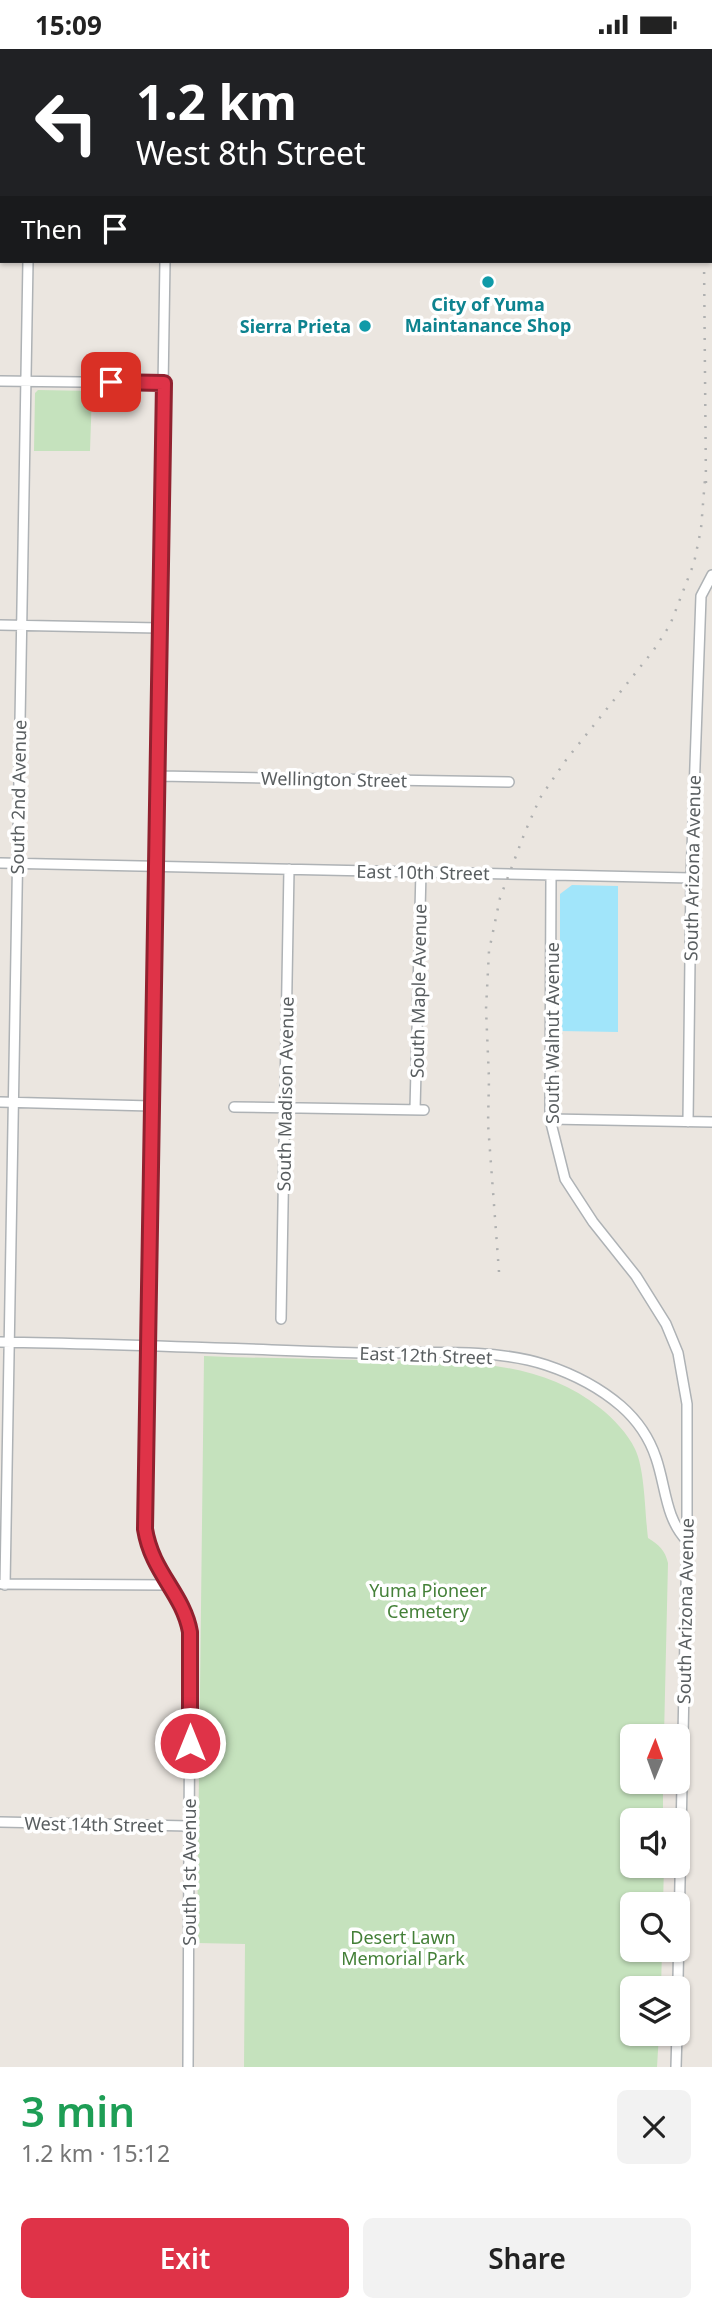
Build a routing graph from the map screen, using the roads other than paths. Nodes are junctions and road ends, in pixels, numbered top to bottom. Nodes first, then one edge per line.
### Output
1 (28, 263) edge
2 (165, 263) edge
3 (0, 381) edge
4 (26, 381) junction
5 (164, 383) junction
6 (712, 575) edge
7 (0, 625) edge
8 (22, 626) junction
9 (159, 628) junction
10 (159, 776) junction
11 (509, 782) dead end
12 (0, 863) edge
13 (17, 863) junction
14 (156, 865) junction
15 (289, 869) junction
16 (421, 871) junction
17 (551, 876) junction
18 (691, 878) junction
19 (0, 1103) edge
20 (12, 1103) junction
21 (151, 1106) junction
22 (234, 1107) dead end
23 (285, 1107) junction
24 (550, 1119) junction
25 (688, 1122) junction
26 (712, 1122) edge
27 (281, 1319) dead end
28 (666, 1324) joint
29 (5, 1342) edge
30 (149, 1345) junction
31 (687, 1541) junction
32 (3, 1585) edge
33 (168, 1585) junction
34 (0, 1822) edge
35 (189, 1826) junction
36 (678, 1976) edge
37 (677, 2046) edge
38 (188, 2067) edge
39 (676, 2067) edge

1 - 4 street, South 2nd Avenue
2 - 5 street, South 1st Avenue
3 - 4 street
4 - 5 street
4 - 8 street, South 2nd Avenue
5 - 9 street, South 1st Avenue
6 - 18 street, South Arizona Avenue
7 - 8 street
8 - 9 street
8 - 13 street, South 2nd Avenue
9 - 10 street, South 1st Avenue
10 - 11 street, Wellington Street
10 - 14 street, South 1st Avenue
12 - 13 street, East 10th Street
13 - 14 street, East 10th Street
13 - 20 street, South 2nd Avenue
14 - 15 street, East 10th Street
14 - 21 street, South 1st Avenue
15 - 16 street, East 10th Street
15 - 23 street, South Madison Avenue
16 - 17 street, East 10th Street
16 - 23 street, South Maple Avenue
17 - 18 street, East 10th Street
17 - 24 street, South Walnut Avenue
18 - 25 street, South Arizona Avenue
19 - 20 street
20 - 21 street
20 - 29 street, South 2nd Avenue
21 - 30 street, South 1st Avenue
22 - 23 street
23 - 27 street, South Madison Avenue
24 - 25 street
24 - 28 street, South Walnut Avenue
25 - 26 street
28 - 31 street, South Arizona Avenue
29 - 30 street, East 12th Street
29 - 32 street, South 2nd Avenue
30 - 31 street, East 12th Street
30 - 33 street, South 1st Avenue
31 - 36 street, South Arizona Avenue
32 - 33 street
33 - 35 street, South 1st Avenue
34 - 35 street, West 14th Street
35 - 38 street, South 1st Avenue
37 - 39 street

